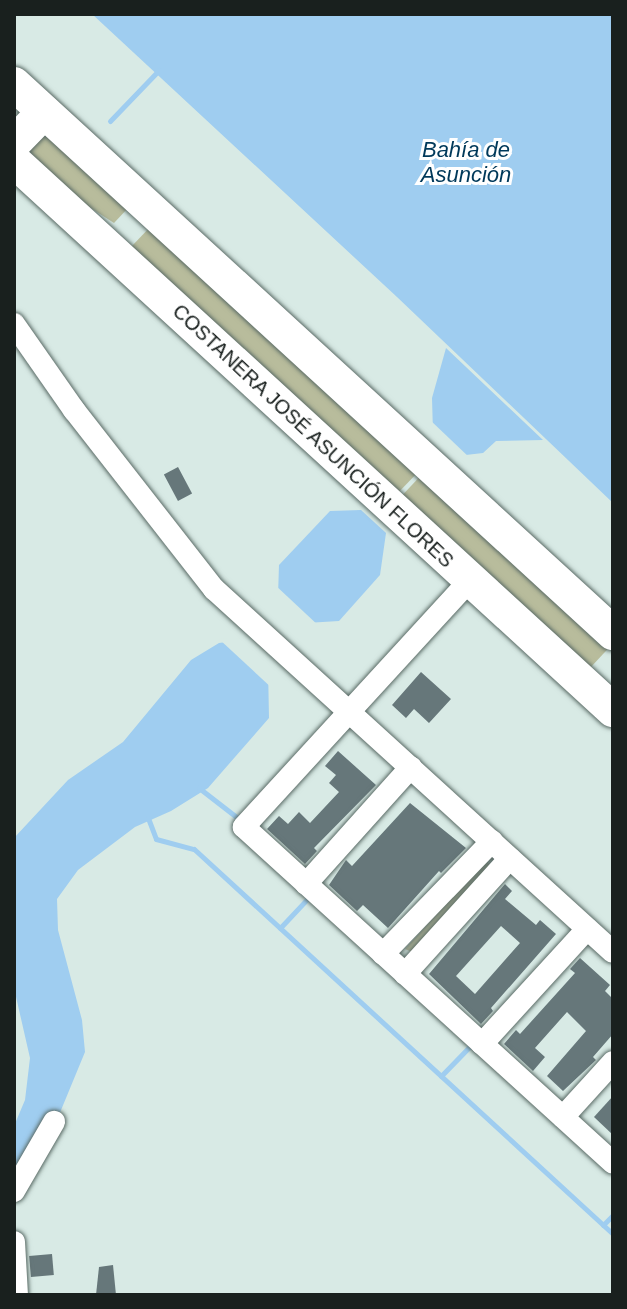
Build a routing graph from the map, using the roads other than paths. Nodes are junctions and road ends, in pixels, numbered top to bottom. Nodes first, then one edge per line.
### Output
1 (14, 84) edge
2 (44, 112) junction
3 (14, 143) edge
4 (14, 161) edge
5 (148, 206) junction
6 (66, 208) junction
7 (14, 324) edge
8 (470, 580) junction
9 (613, 633) edge
10 (349, 709) junction
11 (613, 710) edge
12 (411, 767) junction
13 (492, 841) junction
14 (510, 858) junction
15 (306, 884) junction
16 (587, 929) junction
17 (613, 952) edge
18 (383, 954) junction
19 (405, 974) junction
20 (482, 1044) junction
21 (613, 1062) edge
22 (563, 1117) junction
23 (54, 1122) dead end
24 (613, 1163) edge
25 (14, 1191) edge
26 (14, 1242) edge
27 (17, 1295) edge

1 - 2 highway
2 - 3 highway
2 - 5 highway
4 - 6 highway, COSTANERA JOSÉ ASUNCIÓN FLORES
5 - 6 highway
5 - 9 highway
6 - 8 highway, COSTANERA JOSÉ ASUNCIÓN FLORES
7 - 10 street
8 - 10 street
8 - 11 highway, COSTANERA JOSÉ ASUNCIÓN FLORES
10 - 12 street
10 - 15 street
12 - 13 street
12 - 15 street
13 - 14 street
13 - 18 street
14 - 16 street
14 - 19 street
15 - 18 street
16 - 17 street
16 - 20 street
18 - 19 street
19 - 20 street
20 - 22 street
21 - 22 street
22 - 24 street
23 - 25 street
26 - 27 street

